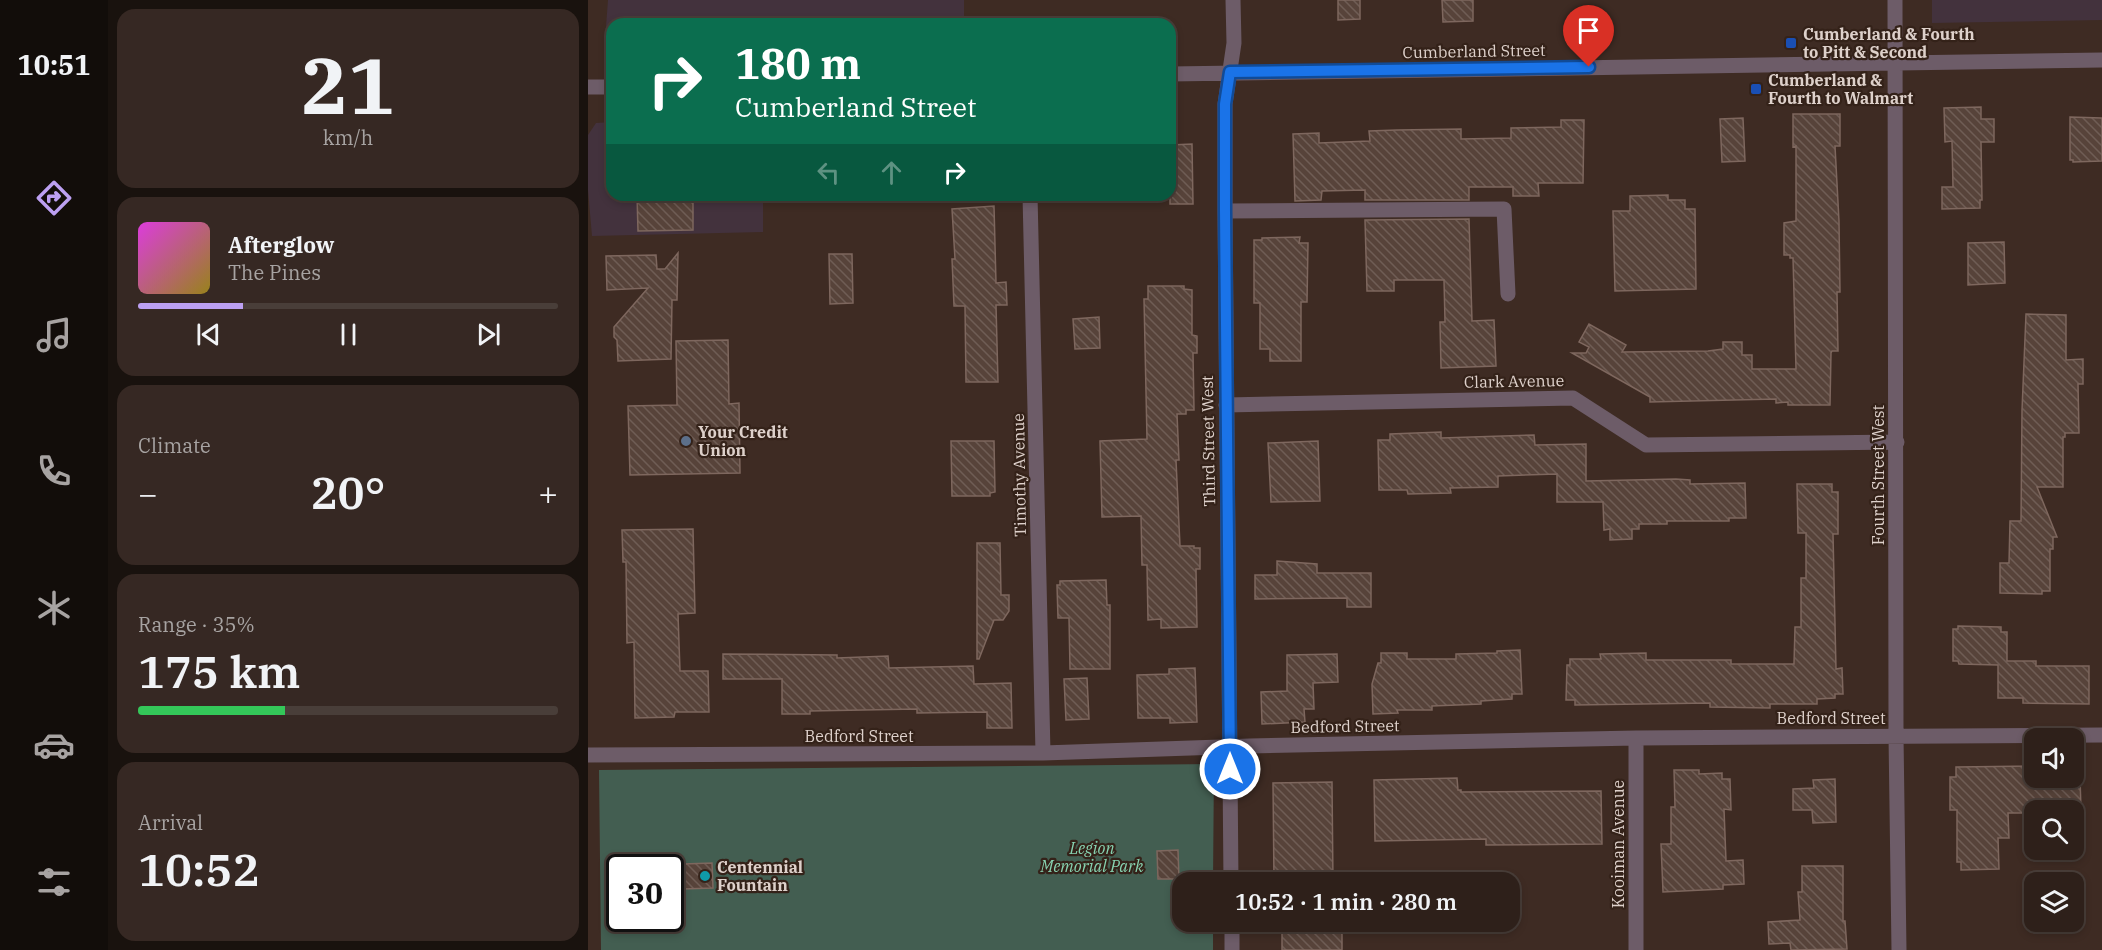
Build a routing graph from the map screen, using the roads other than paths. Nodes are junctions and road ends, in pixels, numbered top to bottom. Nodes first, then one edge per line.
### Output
1 (1233, 0) edge
2 (1895, 0) edge
3 (2102, 60) edge
4 (1895, 63) junction
5 (1230, 72) junction
6 (1176, 74) edge
7 (588, 87) edge
8 (606, 87) edge
9 (1030, 201) edge
10 (1225, 211) junction
11 (1508, 294) dead end
12 (1226, 405) junction
13 (1897, 442) junction
14 (2102, 735) edge
15 (1896, 736) junction
16 (1636, 738) junction
17 (1230, 747) junction
18 (1043, 753) junction
19 (588, 755) edge
20 (1231, 872) edge
21 (1232, 932) edge
22 (1232, 950) edge
23 (1636, 950) edge
24 (1899, 950) edge

1 - 5 street, Third Street West
2 - 4 street, Fourth Street West
3 - 4 street, Cumberland Street
4 - 5 street, Cumberland Street
4 - 13 street, Fourth Street West
5 - 6 street, Cumberland Street
5 - 10 street, Third Street West
7 - 8 street
9 - 18 street, Timothy Avenue
10 - 11 street
10 - 12 street, Third Street West
12 - 13 street, Clark Avenue
12 - 17 street, Third Street West
13 - 15 street, Fourth Street West
14 - 15 street, Bedford Street
15 - 16 street, Bedford Street
15 - 24 street, Fourth Street West
16 - 17 street, Bedford Street
16 - 23 street, Kooiman Avenue
17 - 18 street, Bedford Street
17 - 20 street, Third Street West
18 - 19 street, Bedford Street
21 - 22 street

